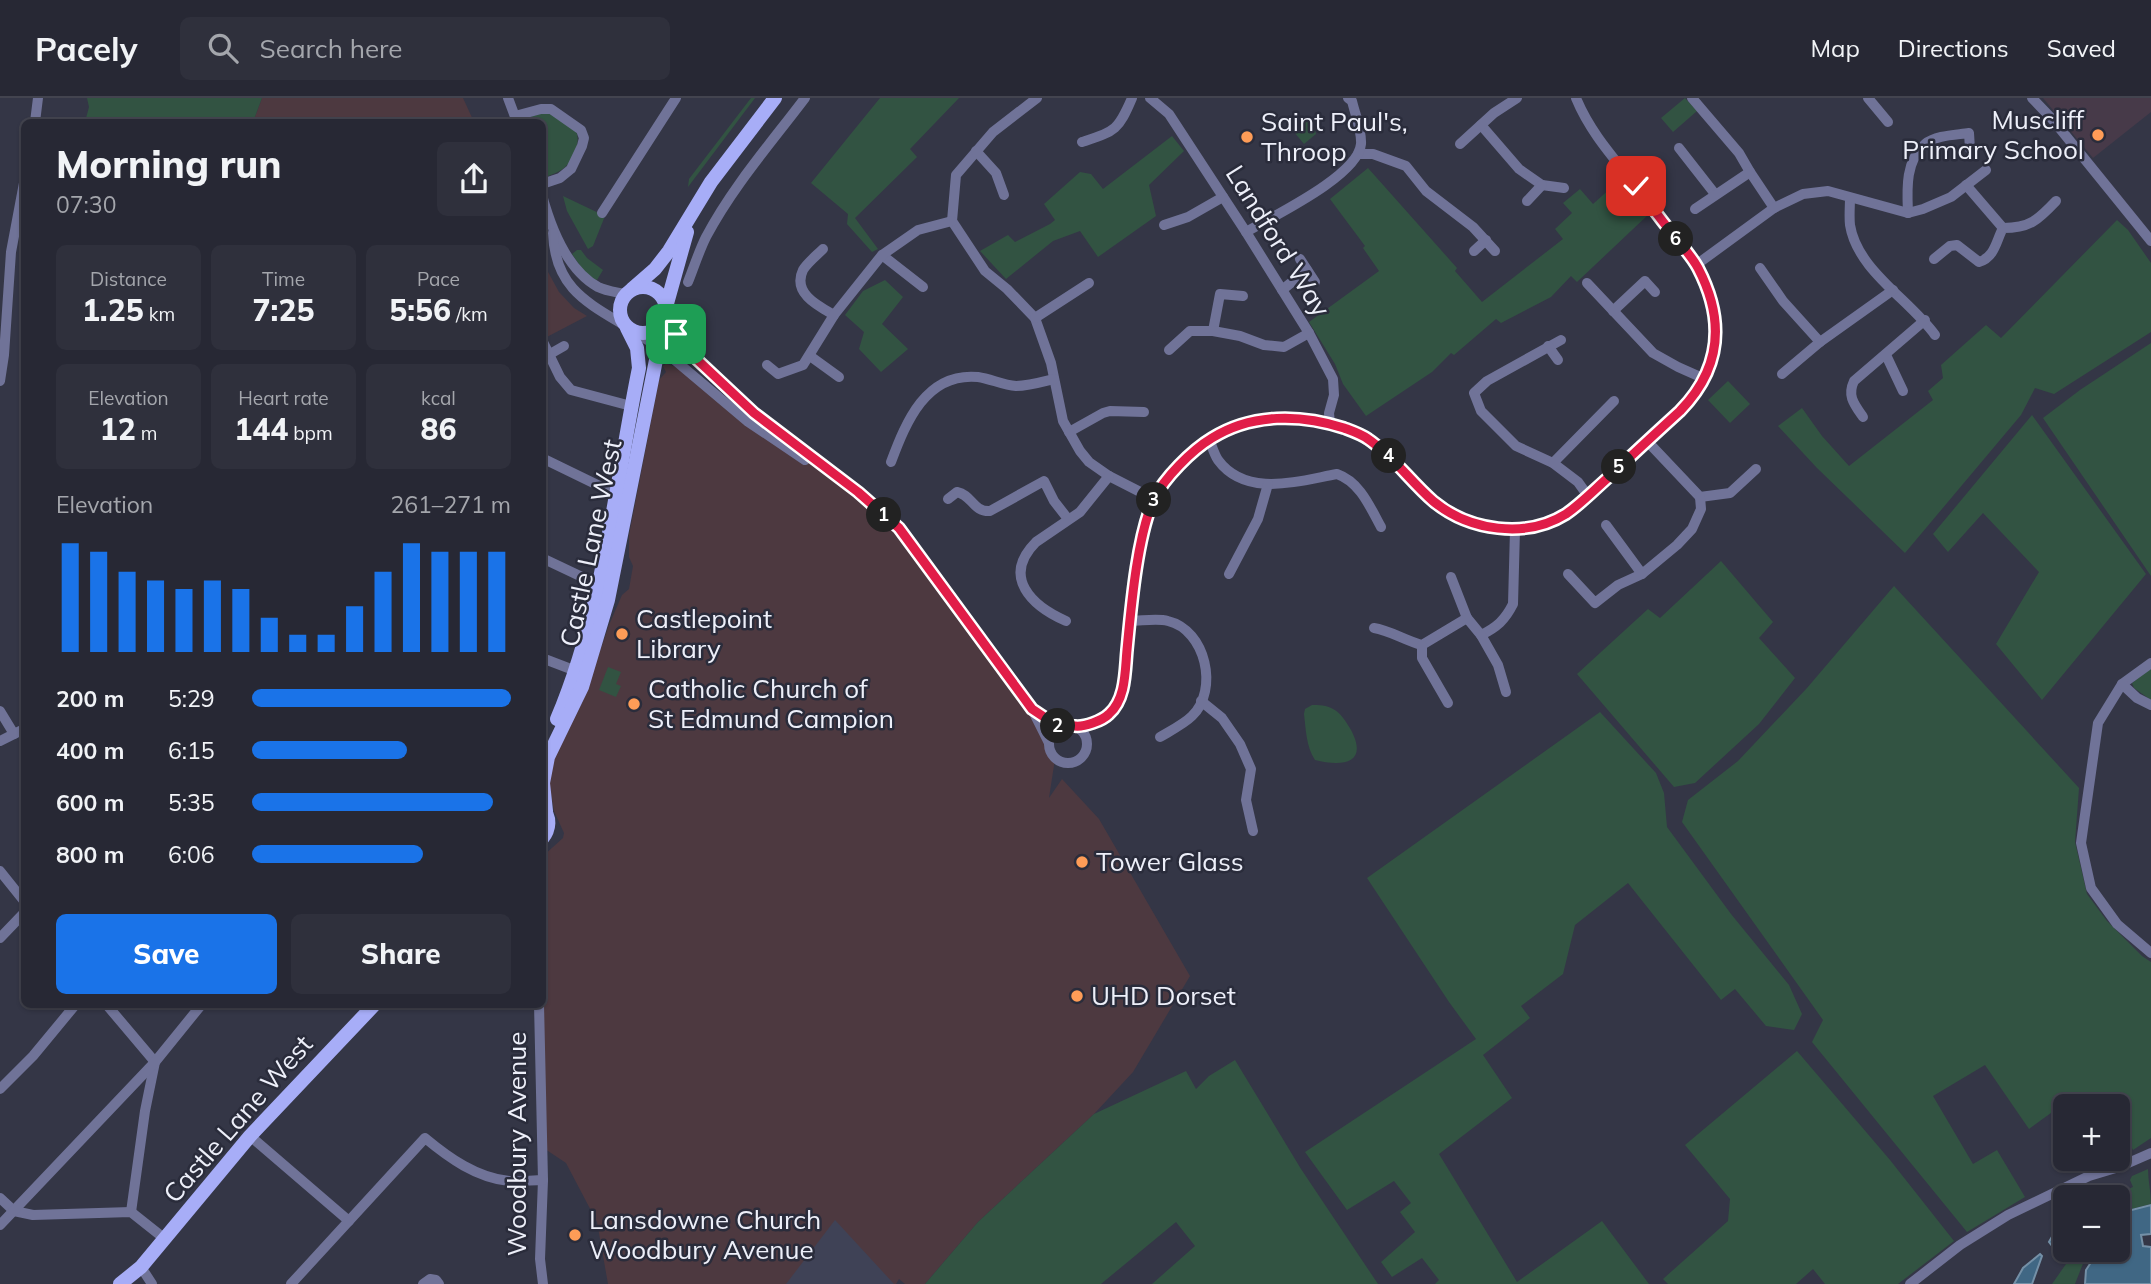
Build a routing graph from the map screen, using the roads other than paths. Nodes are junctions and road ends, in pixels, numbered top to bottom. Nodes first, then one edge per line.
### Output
1 (38, 98) edge
2 (508, 98) edge
3 (676, 98) edge
4 (775, 98) edge
5 (805, 98) edge
6 (1037, 98) edge
7 (1132, 98) edge
8 (1150, 98) edge
9 (1348, 98) edge
10 (1517, 98) edge
11 (1576, 98) edge
12 (1692, 98) edge
13 (1868, 98) edge
14 (2032, 98) edge
15 (759, 118) junction
16 (35, 119) edge
17 (516, 119) edge
18 (1888, 122) dead end
19 (1481, 125) junction
20 (777, 135) junction
21 (1082, 142) dead end
22 (1460, 144) dead end
23 (1679, 148) dead end
24 (1970, 149) dead end
25 (975, 151) junction
26 (1357, 154) junction
27 (1986, 170) dead end
28 (1749, 172) junction
29 (546, 183) edge
30 (1542, 185) junction
31 (1966, 185) junction
32 (1564, 188) dead end
33 (1715, 194) junction
34 (1004, 195) dead end
35 (1223, 197) junction
36 (1850, 198) junction
37 (21, 199) edge
38 (1527, 201) dead end
39 (2056, 201) dead end
40 (546, 208) edge
41 (1774, 208) junction
42 (1695, 209) dead end
43 (601, 213) dead end
44 (1908, 213) junction
45 (691, 217) junction
46 (953, 220) junction
47 (1164, 225) dead end
48 (2003, 228) junction
49 (553, 230) junction
50 (1246, 232) junction
51 (1486, 240) junction
52 (2151, 242) edge
53 (823, 249) dead end
54 (1474, 251) dead end
55 (1495, 251) dead end
56 (882, 255) junction
57 (1300, 259) dead end
58 (1934, 259) dead end
59 (1696, 265) junction
60 (1760, 268) dead end
61 (1307, 270) junction
62 (688, 282) dead end
63 (1315, 282) dead end
64 (1089, 283) dead end
65 (1587, 283) dead end
66 (923, 287) dead end
67 (1282, 290) junction
68 (1894, 290) junction
69 (628, 292) junction
70 (1655, 292) dead end
71 (1243, 296) dead end
72 (1613, 311) junction
73 (665, 313) junction
74 (834, 316) junction
75 (1035, 318) junction
76 (1925, 320) junction
77 (627, 328) junction
78 (1213, 331) junction
79 (1309, 333) junction
80 (1935, 335) dead end
81 (1560, 340) dead end
82 (1821, 342) junction
83 (564, 346) dead end
84 (658, 346) junction
85 (1548, 346) junction
86 (546, 347) edge
87 (1169, 350) dead end
88 (550, 354) junction
89 (1886, 355) junction
90 (810, 356) junction
91 (1558, 360) dead end
92 (767, 365) dead end
93 (654, 369) junction
94 (683, 369) junction
95 (1782, 374) dead end
96 (839, 377) dead end
97 (1054, 379) junction
98 (1705, 379) junction
99 (0, 381) edge
100 (1903, 391) dead end
101 (1614, 401) dead end
102 (631, 406) junction
103 (1144, 412) dead end
104 (1863, 417) dead end
105 (1330, 423) junction
106 (1069, 432) junction
107 (1209, 439) junction
108 (1647, 442) junction
109 (546, 460) edge
110 (891, 462) dead end
111 (1553, 463) junction
112 (1756, 469) dead end
113 (1109, 477) junction
114 (1268, 484) junction
115 (616, 494) junction
116 (1588, 496) junction
117 (1699, 497) junction
118 (948, 499) dead end
119 (1154, 499) junction
120 (868, 502) junction
121 (1068, 519) junction
122 (1606, 525) dead end
123 (1381, 527) dead end
124 (1515, 530) junction
125 (546, 560) edge
126 (1229, 573) dead end
127 (1568, 574) dead end
128 (1642, 574) junction
129 (1451, 577) dead end
130 (599, 585) junction
131 (1466, 618) junction
132 (1066, 621) dead end
133 (1130, 621) junction
134 (1374, 628) dead end
135 (1481, 635) junction
136 (1422, 646) junction
137 (546, 660) edge
138 (2151, 663) edge
139 (576, 671) junction
140 (2122, 684) junction
141 (1506, 692) dead end
142 (1201, 701) junction
143 (1448, 703) dead end
144 (2151, 705) edge
145 (1032, 709) junction
146 (0, 711) edge
147 (1103, 719) junction
148 (1059, 727) junction
149 (1077, 727) junction
150 (19, 731) edge
151 (1160, 737) dead end
152 (546, 739) edge
153 (0, 741) edge
154 (1049, 743) junction
155 (1088, 743) junction
156 (546, 765) edge
157 (546, 814) edge
158 (1253, 831) dead end
159 (546, 832) edge
160 (0, 871) edge
161 (21, 897) edge
162 (21, 916) edge
163 (0, 938) edge
164 (2151, 953) edge
165 (73, 1008) edge
166 (110, 1008) edge
167 (199, 1008) edge
168 (371, 1008) edge
169 (539, 1008) edge
170 (155, 1062) junction
171 (0, 1089) edge
172 (250, 1136) junction
173 (2151, 1153) edge
174 (543, 1180) junction
175 (0, 1198) edge
176 (14, 1211) junction
177 (131, 1212) junction
178 (349, 1221) junction
179 (0, 1225) edge
180 (165, 1239) junction
181 (141, 1267) junction
182 (120, 1284) edge
183 (152, 1284) edge
184 (291, 1284) edge
185 (423, 1284) edge
186 (439, 1284) edge
187 (543, 1284) edge
188 (1910, 1284) edge

1 - 16 street
2 - 17 street
3 - 43 street
4 - 15 main road, Castle Lane West
5 - 20 street
6 - 25 street
7 - 21 street
8 - 35 street, Landford Way
9 - 26 street
10 - 19 street
11 - 59 street
12 - 28 street
13 - 18 street
14 - 52 street
15 - 20 street
15 - 45 main road, Castle Lane West
17 - 29 street
19 - 22 street
19 - 30 street
20 - 62 street
23 - 33 street
24 - 44 street
25 - 34 street
25 - 46 street
26 - 50 street
26 - 51 street
27 - 31 street
28 - 33 street
28 - 41 street
30 - 32 street
30 - 38 street
31 - 44 street
31 - 48 street
33 - 42 street
35 - 47 street
35 - 50 street, Landford Way
36 - 41 street
36 - 44 street
36 - 68 street
37 - 99 street
39 - 48 street
40 - 49 street
41 - 59 street
45 - 69 main road, Castle Lane West
45 - 73 main road, Castle Lane West
46 - 56 street
46 - 75 street
48 - 58 street
49 - 69 street
49 - 77 street
50 - 67 street, Landford Way
51 - 54 street
51 - 55 street
53 - 74 street
56 - 66 street
56 - 74 street
57 - 61 street
59 - 98 street
60 - 82 street
61 - 63 street
61 - 67 street
64 - 75 street
65 - 72 street
67 - 79 street, Landford Way
68 - 76 street
68 - 82 street
69 - 73 main road
69 - 77 main road
70 - 72 street
71 - 78 street
72 - 98 street
73 - 77 main road
73 - 84 main road, Castle Lane West
73 - 120 street
74 - 90 street
75 - 97 street
76 - 80 street
76 - 89 street
77 - 84 street
77 - 102 main road, Castle Lane West
78 - 79 street
78 - 87 street
79 - 105 street, Landford Way
81 - 85 street
82 - 95 street
83 - 88 street
84 - 93 main road, Castle Lane West
84 - 94 street
85 - 91 street
85 - 111 street
86 - 88 street
88 - 102 street
89 - 100 street
89 - 104 street
90 - 92 street
90 - 96 street
93 - 94 street
93 - 156 main road, Castle Lane West
94 - 120 street
97 - 106 street
97 - 110 street
98 - 108 street
101 - 111 street
102 - 115 main road, Castle Lane West
103 - 106 street
105 - 107 street
105 - 124 street
106 - 113 street
107 - 114 street
107 - 119 street
108 - 116 street
108 - 117 street
109 - 115 street
111 - 116 street
112 - 117 street
113 - 119 street
113 - 121 street
114 - 123 street
114 - 126 street
115 - 130 main road, Castle Lane West
116 - 124 street
117 - 128 street
118 - 121 street
119 - 133 street
120 - 145 street
121 - 132 street
122 - 128 street
124 - 135 street
125 - 130 street
127 - 128 street
129 - 131 street
130 - 139 main road, Castle Lane West
131 - 135 street
131 - 136 street
133 - 142 street
133 - 147 street
134 - 136 street
135 - 141 street
136 - 143 street
137 - 139 street
138 - 140 street
139 - 152 main road, Castle Lane West
140 - 144 street
140 - 164 street
142 - 151 street
142 - 158 street
145 - 148 street
145 - 154 street
146 - 150 street
147 - 149 street
147 - 155 street
148 - 149 street
148 - 154 street
149 - 155 street
150 - 153 street
154 - 155 street
157 - 159 main road, Castle Lane West
160 - 161 street
162 - 163 street
165 - 171 street
166 - 170 street
167 - 170 street
168 - 172 main road, Castle Lane West
169 - 174 street, Woodbury Avenue
170 - 176 street
170 - 177 street
172 - 178 street
172 - 180 main road, Castle Lane West
173 - 188 street
174 - 178 street
174 - 187 street, Woodbury Avenue
175 - 176 street
176 - 177 street
176 - 179 street
177 - 180 street
178 - 184 street
180 - 181 main road, Castle Lane West
181 - 182 main road, Castle Lane West
181 - 183 street
185 - 186 street

